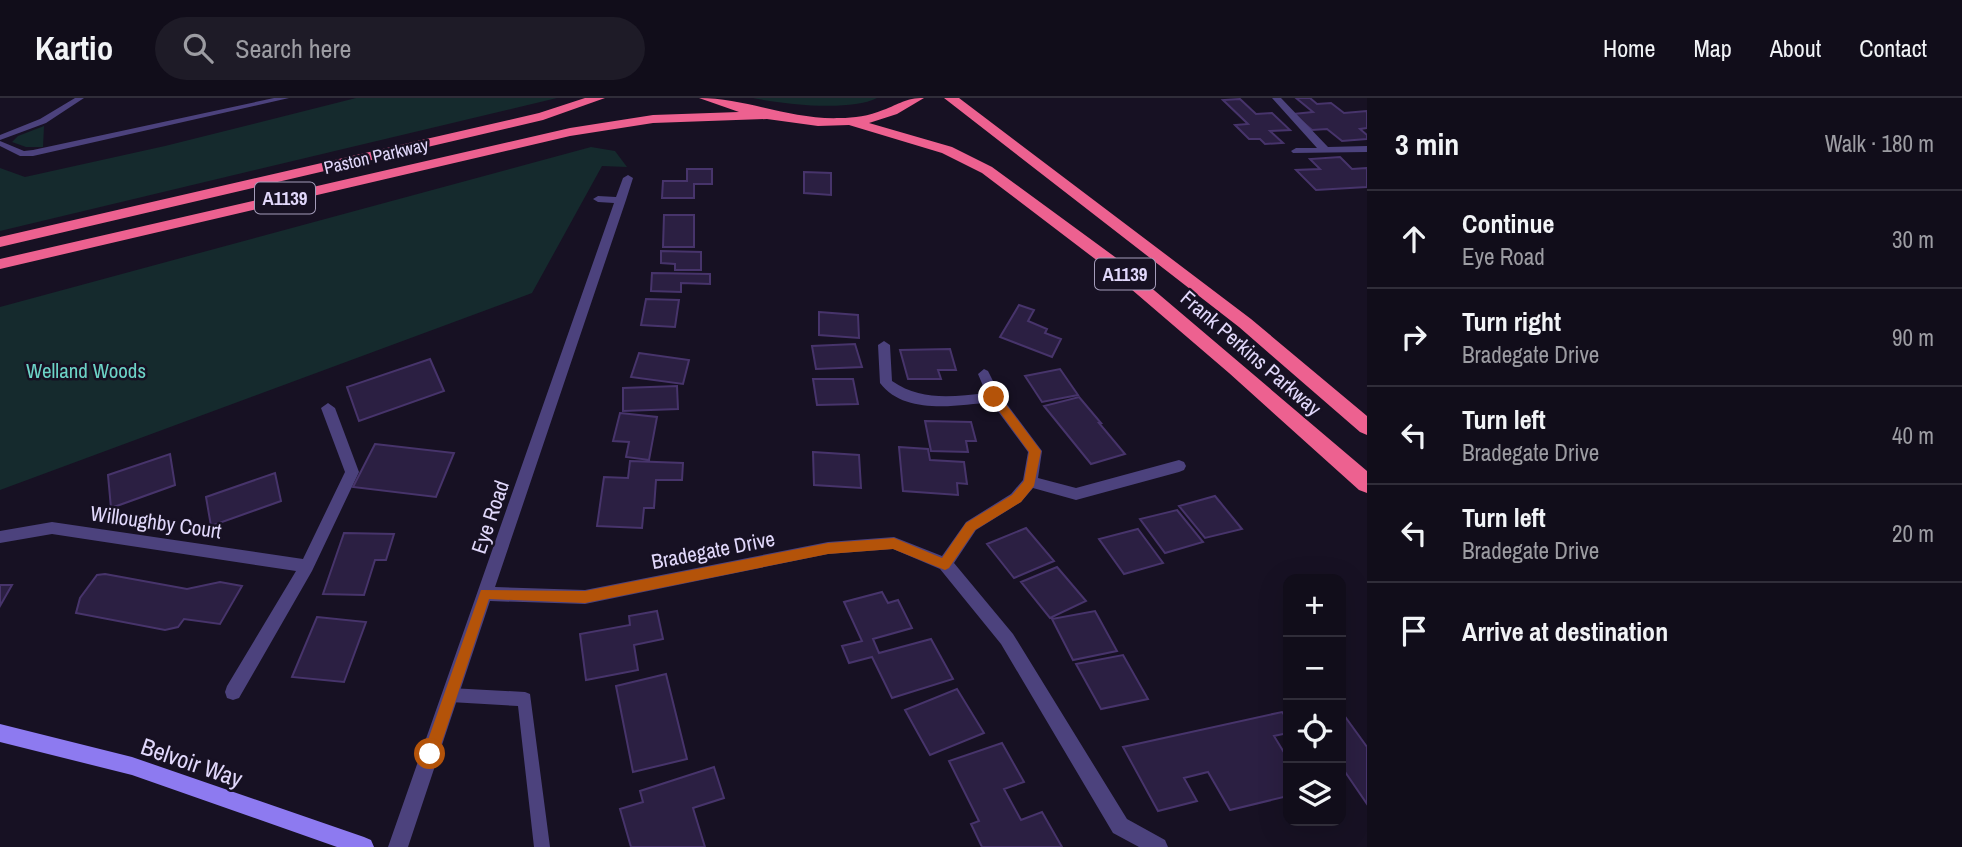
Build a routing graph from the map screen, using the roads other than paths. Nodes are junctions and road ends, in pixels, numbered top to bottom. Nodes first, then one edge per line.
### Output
1 (80, 98) edge
2 (285, 98) edge
3 (598, 98) edge
4 (706, 98) edge
5 (917, 98) edge
6 (951, 98) edge
7 (1276, 98) edge
8 (765, 115) junction
9 (849, 121) junction
10 (0, 141) edge
11 (1367, 149) edge
12 (1325, 150) junction
13 (1296, 151) dead end
14 (628, 178) dead end
15 (598, 199) dead end
16 (621, 200) junction
17 (267, 202) junction
18 (0, 242) edge
19 (0, 264) edge
20 (0, 280) edge
21 (884, 345) dead end
22 (984, 374) dead end
23 (994, 397) junction
24 (328, 408) dead end
25 (1367, 427) edge
26 (1179, 466) dead end
27 (1030, 482) junction
28 (1367, 484) edge
29 (0, 537) edge
30 (945, 564) junction
31 (307, 566) junction
32 (485, 594) junction
33 (233, 692) dead end
34 (450, 695) junction
35 (0, 733) edge
36 (364, 847) edge
37 (398, 847) edge
38 (542, 847) edge
39 (1158, 847) edge

1 - 10 lane
2 - 10 lane
3 - 18 highway, Paston Parkway / A1139
4 - 8 highway
5 - 9 highway
6 - 25 highway, Frank Perkins Parkway / A1139
7 - 12 street
8 - 9 highway
8 - 17 highway, Paston Parkway / A1139
9 - 28 highway, Frank Perkins Parkway / A1139
11 - 12 street
12 - 13 street
14 - 16 street, Eye Road
15 - 16 street
16 - 32 street, Eye Road
17 - 19 highway, Paston Parkway / A1139
17 - 20 highway
21 - 23 street
22 - 23 street
23 - 27 street
24 - 31 street
26 - 27 street
27 - 30 street
29 - 31 street, Willoughby Court
30 - 32 street, Bradegate Drive
30 - 39 street, Bradegate Drive
31 - 33 street
32 - 34 street, Eye Road
34 - 37 street, Eye Road
34 - 38 lane
35 - 36 street, Belvoir Way

